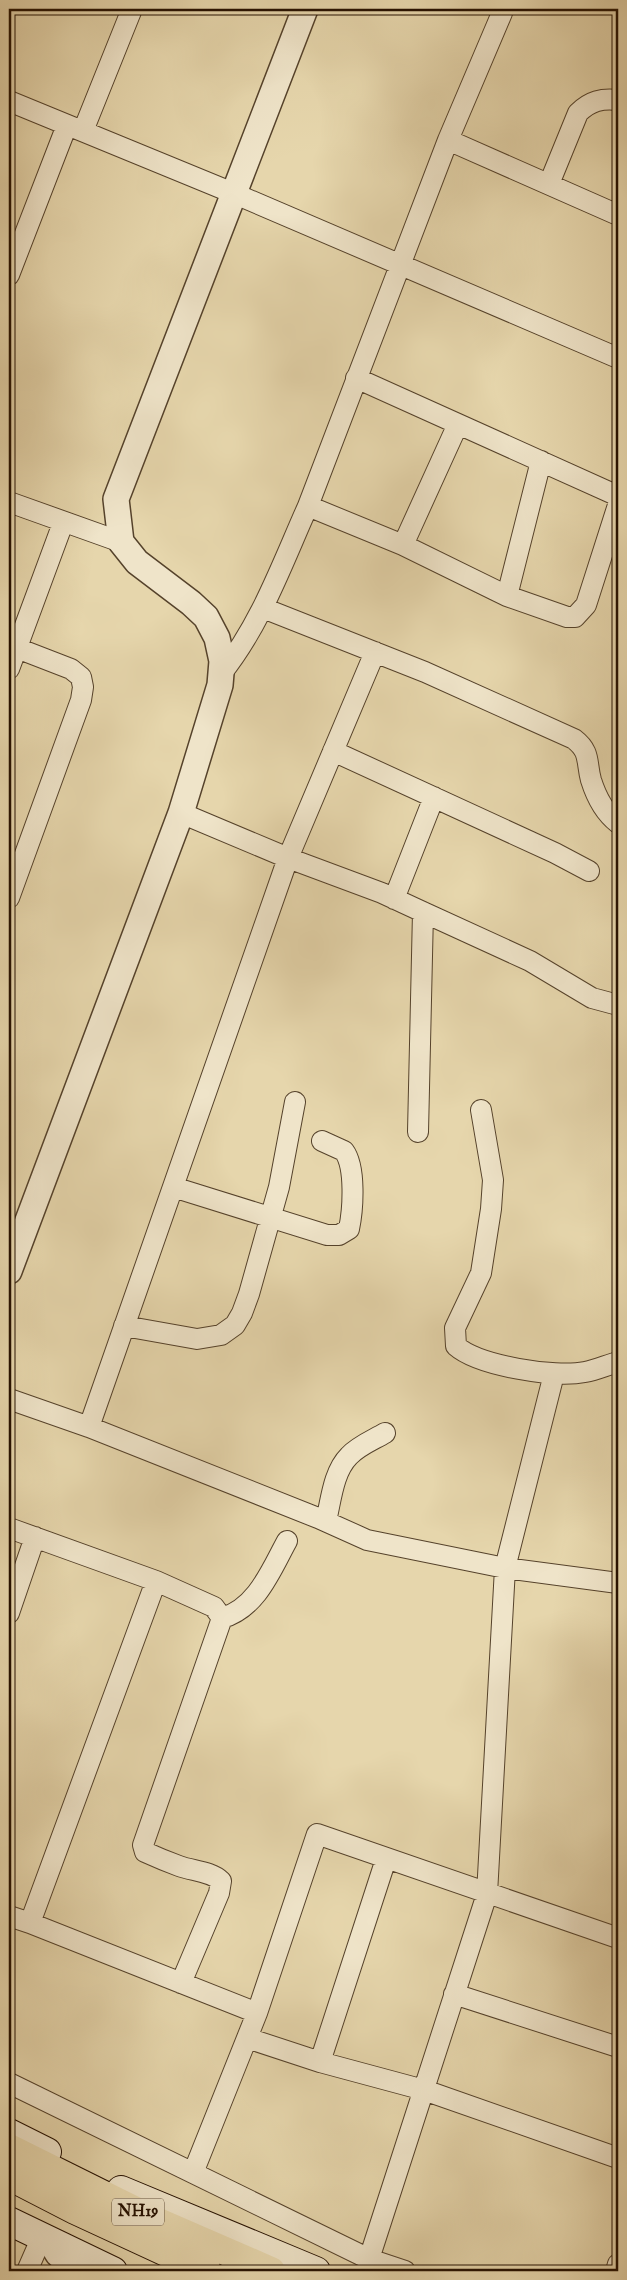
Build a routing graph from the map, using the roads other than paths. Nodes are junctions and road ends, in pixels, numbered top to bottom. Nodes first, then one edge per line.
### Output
1 (132, 9) edge
2 (305, 9) edge
3 (502, 13) dead end
4 (618, 100) edge
5 (9, 101) edge
6 (75, 128) junction
7 (448, 140) junction
8 (549, 184) junction
9 (233, 193) junction
10 (618, 214) edge
11 (15, 241) edge
12 (399, 264) junction
13 (9, 275) edge
14 (618, 358) edge
15 (356, 378) junction
16 (458, 424) junction
17 (542, 461) junction
18 (618, 496) edge
19 (9, 502) edge
20 (618, 505) edge
21 (308, 506) junction
22 (63, 523) junction
23 (121, 542) junction
24 (404, 545) junction
25 (507, 596) junction
26 (263, 608) junction
27 (13, 647) edge
28 (375, 652) junction
29 (9, 669) edge
30 (221, 674) junction
31 (333, 751) junction
32 (434, 797) junction
33 (181, 813) junction
34 (618, 823) edge
35 (288, 858) junction
36 (589, 871) dead end
37 (9, 898) edge
38 (394, 899) junction
39 (423, 912) junction
40 (618, 1005) edge
41 (295, 1102) dead end
42 (482, 1110) dead end
43 (418, 1132) dead end
44 (322, 1141) dead end
45 (173, 1188) junction
46 (268, 1218) junction
47 (9, 1271) edge
48 (124, 1326) junction
49 (618, 1362) edge
50 (554, 1374) junction
51 (9, 1399) edge
52 (89, 1427) junction
53 (385, 1433) dead end
54 (326, 1521) junction
55 (9, 1528) edge
56 (36, 1537) junction
57 (287, 1541) dead end
58 (505, 1568) junction
59 (156, 1581) junction
60 (618, 1583) edge
61 (9, 1614) edge
62 (222, 1618) junction
63 (386, 1859) junction
64 (486, 1894) junction
65 (9, 1916) edge
66 (30, 1923) junction
67 (618, 1938) edge
68 (182, 1983) junction
69 (454, 1994) junction
70 (257, 2013) junction
71 (247, 2038) junction
72 (618, 2047) edge
73 (320, 2062) junction
74 (9, 2083) edge
75 (424, 2090) junction
76 (9, 2132) edge
77 (9, 2148) edge
78 (618, 2158) edge
79 (193, 2173) junction
80 (9, 2176) edge
81 (9, 2221) edge
82 (46, 2241) junction
83 (369, 2260) junction
84 (618, 2264) edge
85 (27, 2271) edge
86 (77, 2271) edge
87 (113, 2271) edge
88 (207, 2271) edge
89 (270, 2271) edge
90 (316, 2271) edge
91 (405, 2271) edge
92 (616, 2271) edge

1 - 6 street
2 - 9 street
3 - 7 street
4 - 8 street
5 - 6 street
6 - 9 street
6 - 11 street
7 - 8 street
7 - 12 street
8 - 10 street
9 - 12 street
9 - 23 street
11 - 13 street
12 - 14 street
12 - 15 street
15 - 16 street
15 - 21 street
16 - 17 street
16 - 24 street
17 - 18 street
17 - 25 street
19 - 22 street
20 - 25 street
21 - 24 street
21 - 26 street
22 - 23 street
22 - 27 street
23 - 30 street
24 - 25 street
26 - 28 street
26 - 30 street
27 - 29 street
27 - 37 street
28 - 31 street
28 - 34 street
30 - 33 street
31 - 32 street
31 - 35 street
32 - 36 street
32 - 38 street
33 - 35 street
33 - 47 street
35 - 38 street
35 - 45 street
38 - 39 street
39 - 40 street
39 - 43 street
41 - 46 street
42 - 50 street
44 - 46 street
45 - 46 street
45 - 48 street
46 - 48 street
48 - 52 street
49 - 50 street
50 - 58 street
51 - 52 street
52 - 54 street
53 - 54 street
54 - 58 street
55 - 56 street
56 - 59 street
56 - 61 street
57 - 62 street
58 - 60 street
58 - 64 street
59 - 62 street
59 - 66 street
62 - 68 street
63 - 64 street
63 - 70 street
63 - 73 street
64 - 67 street
64 - 69 street
65 - 66 street
66 - 68 street
68 - 70 street
69 - 72 street
69 - 75 street
70 - 71 street
71 - 73 street
71 - 79 street
73 - 75 street
74 - 79 street
75 - 78 street
75 - 83 street
76 - 90 main road
77 - 89 highway, NH19
79 - 83 street
80 - 88 highway, NH19
81 - 82 main road
82 - 85 street
82 - 86 street
82 - 87 main road
83 - 91 street
84 - 92 street

